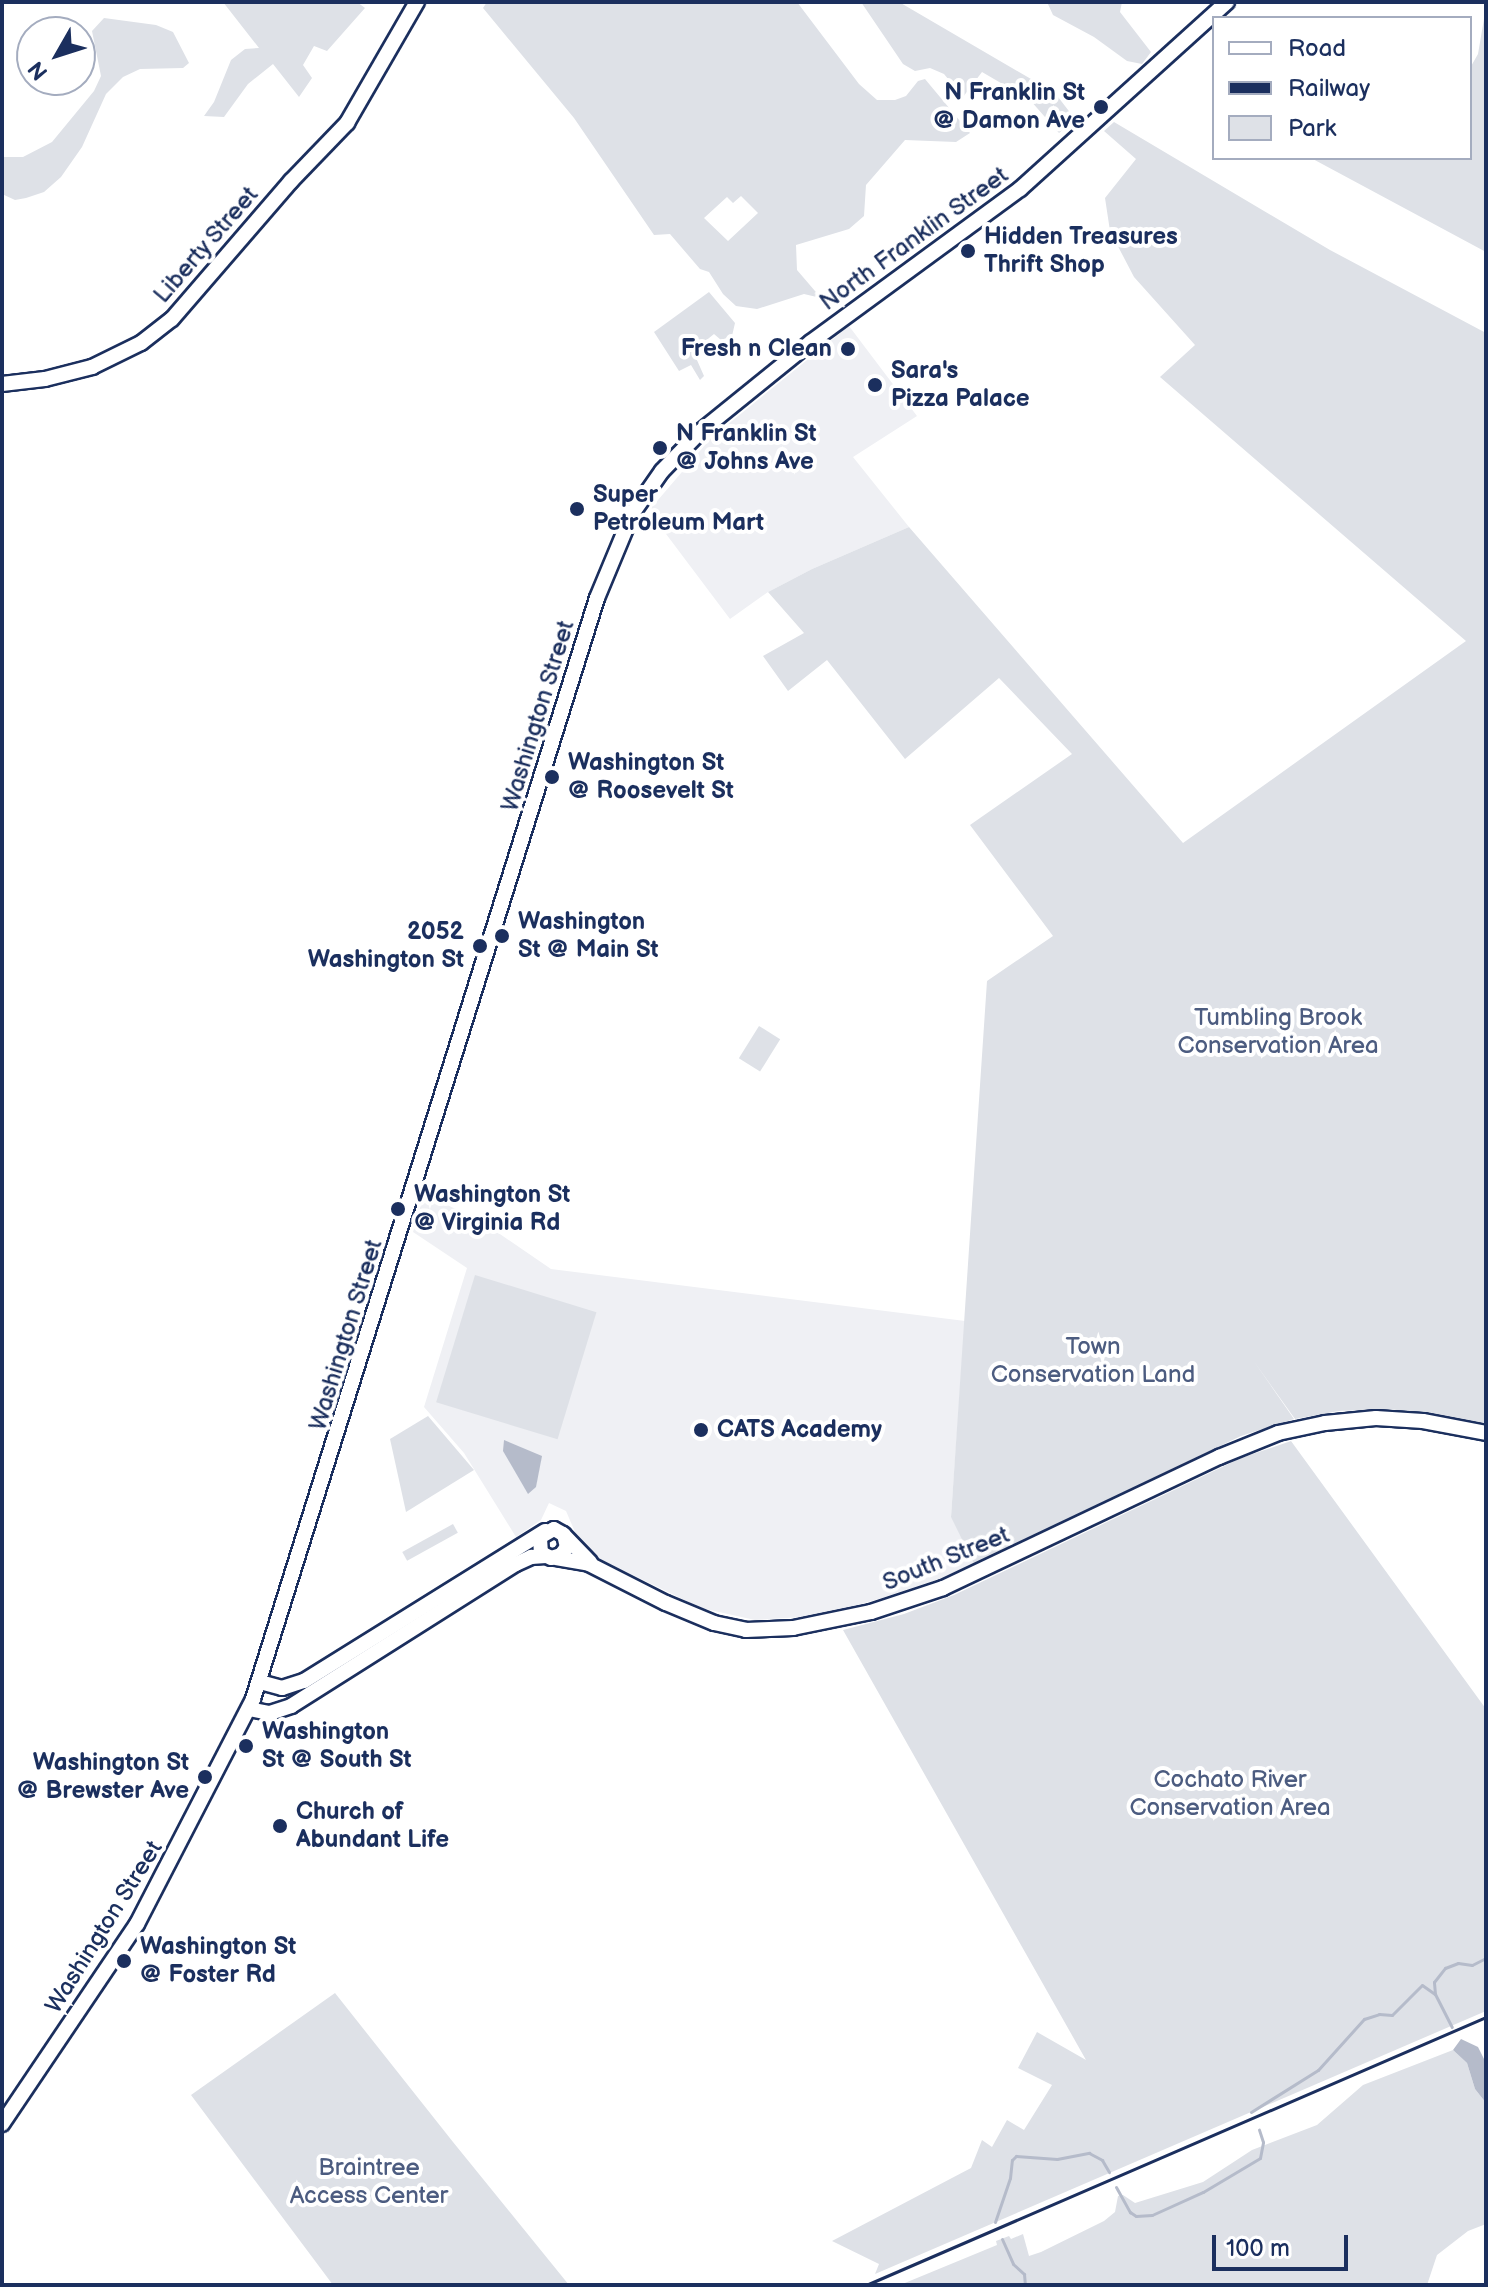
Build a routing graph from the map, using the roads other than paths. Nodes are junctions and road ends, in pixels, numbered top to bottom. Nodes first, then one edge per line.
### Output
1 (417, 2) edge
2 (1227, 2) edge
3 (2, 384) edge
4 (632, 514) joint
5 (1486, 1433) edge
6 (545, 1531) junction
7 (564, 1535) junction
8 (551, 1557) junction
9 (597, 1567) junction
10 (260, 1682) junction
11 (249, 1709) junction
12 (2, 2124) edge

1 - 3 main road, Liberty Street
2 - 4 main road, North Franklin Street
4 - 10 main road, Washington Street
5 - 9 main road, South Street
6 - 7 main road
6 - 8 main road
6 - 10 main road
7 - 8 main road
7 - 9 main road, South Street
8 - 9 main road, South Street
8 - 11 main road
10 - 11 main road, Washington Street
11 - 12 main road, Washington Street

